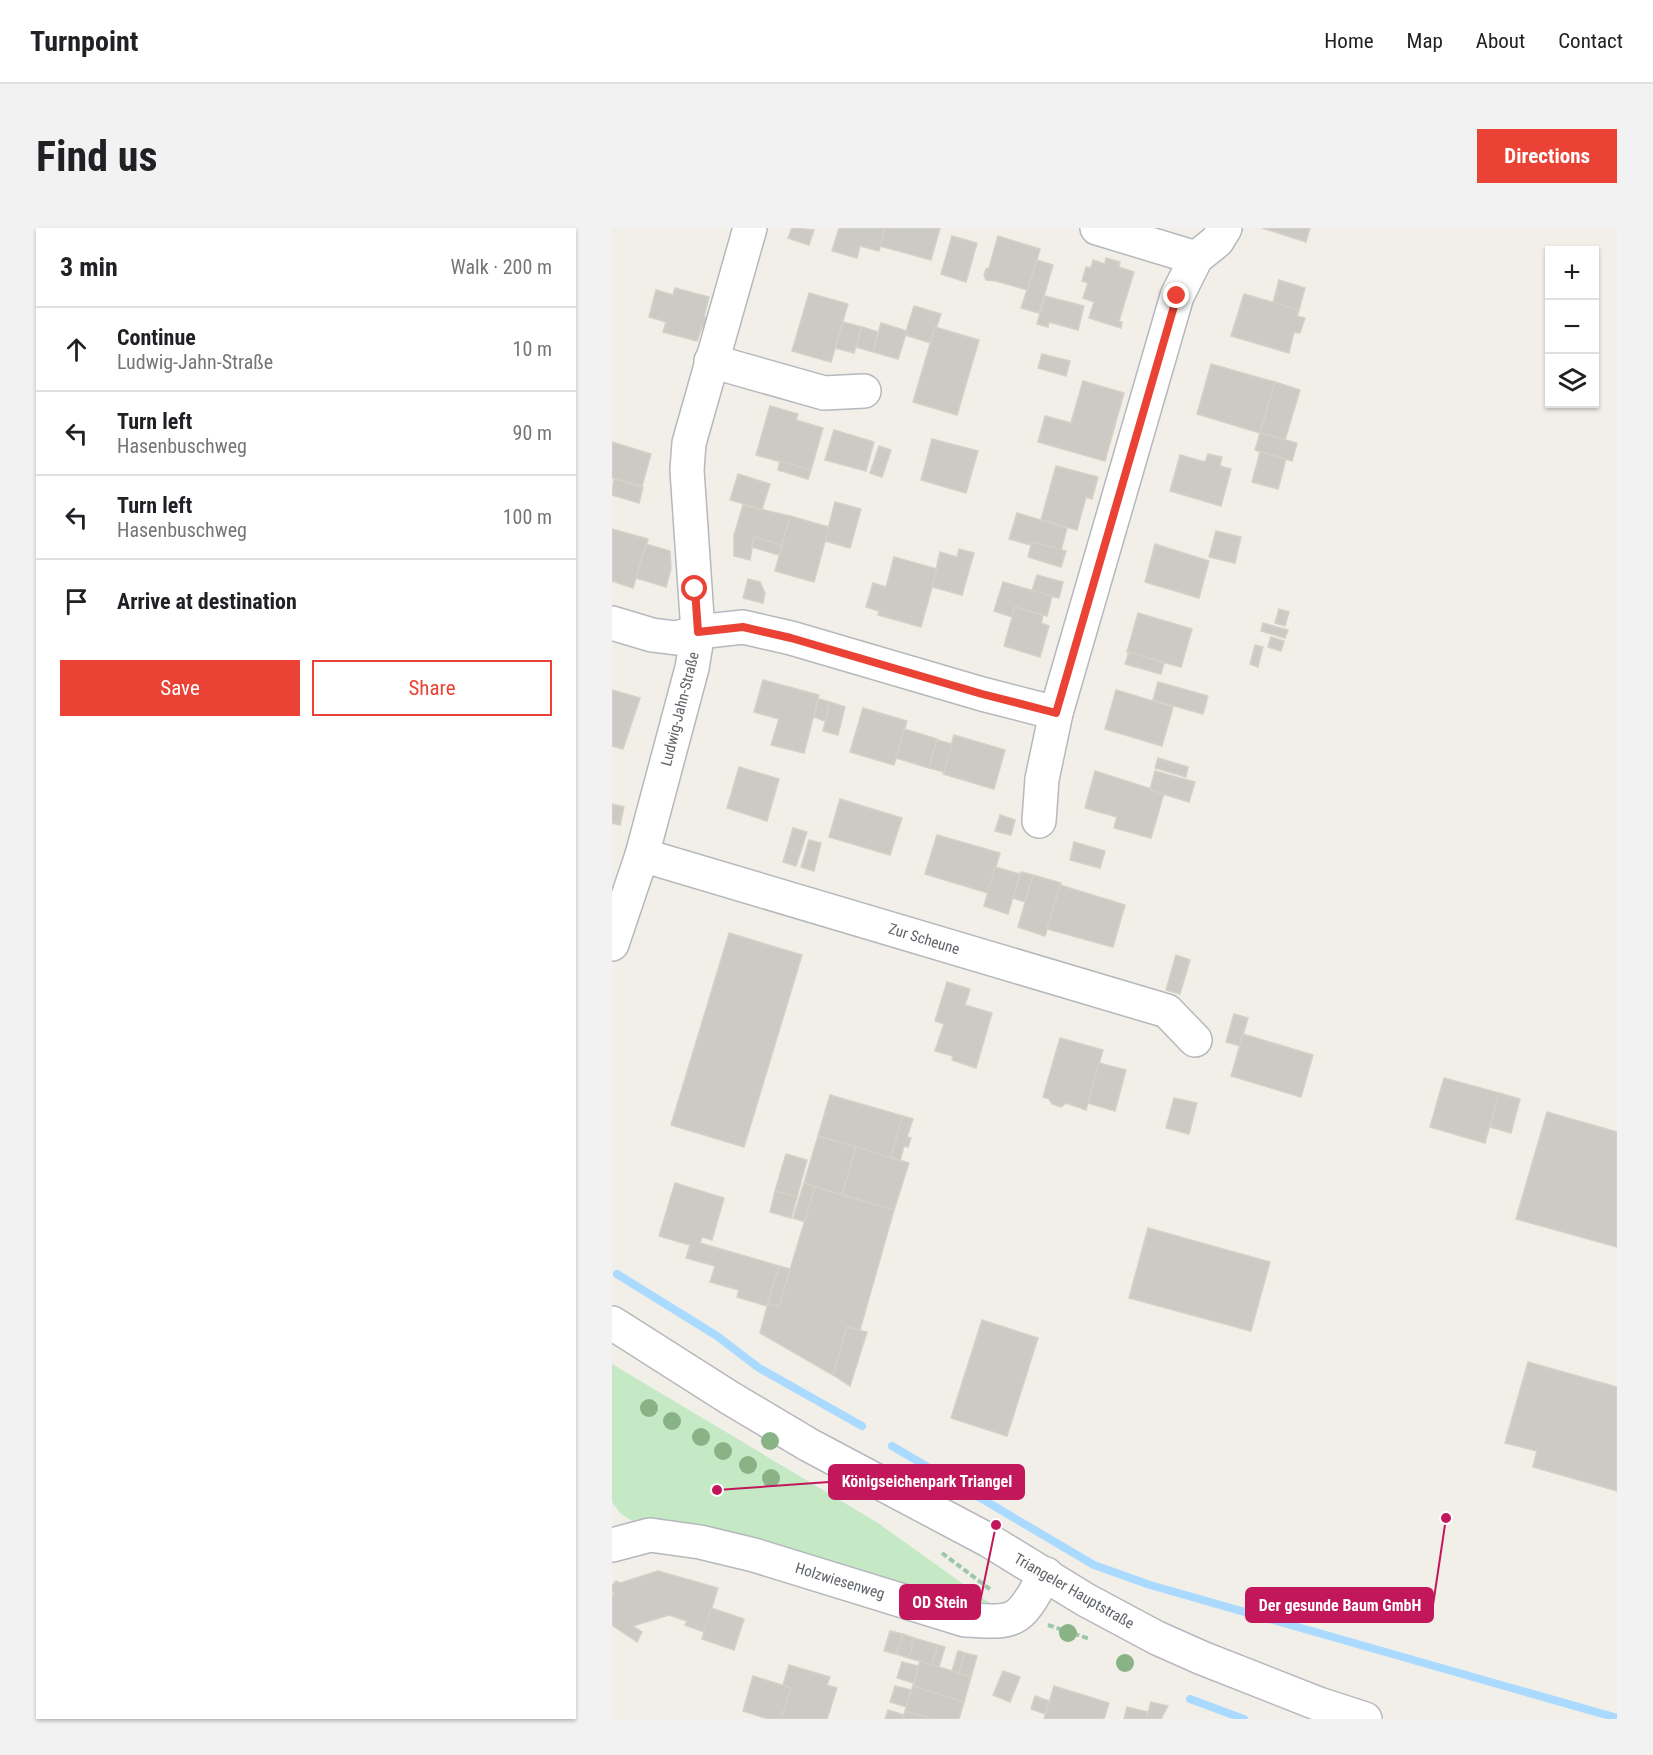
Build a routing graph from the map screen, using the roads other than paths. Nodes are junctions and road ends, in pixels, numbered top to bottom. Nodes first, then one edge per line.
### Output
1 (750, 228) edge
2 (1097, 228) edge
3 (1225, 228) edge
4 (1196, 258) junction
5 (711, 361) junction
6 (864, 391) dead end
7 (612, 623) edge
8 (698, 632) junction
9 (1056, 713) junction
10 (1039, 821) dead end
11 (642, 855) junction
12 (612, 944) edge
13 (1195, 1040) dead end
14 (612, 1323) edge
15 (612, 1545) edge
16 (1046, 1574) junction
17 (1365, 1719) edge

1 - 5 street, Ludwig-Jahn-Straße
2 - 4 street
3 - 4 street
4 - 9 street
5 - 6 street
5 - 8 street, Ludwig-Jahn-Straße
7 - 8 street
8 - 9 street
8 - 11 street, Ludwig-Jahn-Straße
9 - 10 street
11 - 12 street, Ludwig-Jahn-Straße
11 - 13 street, Zur Scheune
14 - 16 street, Triangeler Hauptstraße
15 - 16 street, Holzwiesenweg
16 - 17 street, Triangeler Hauptstraße

